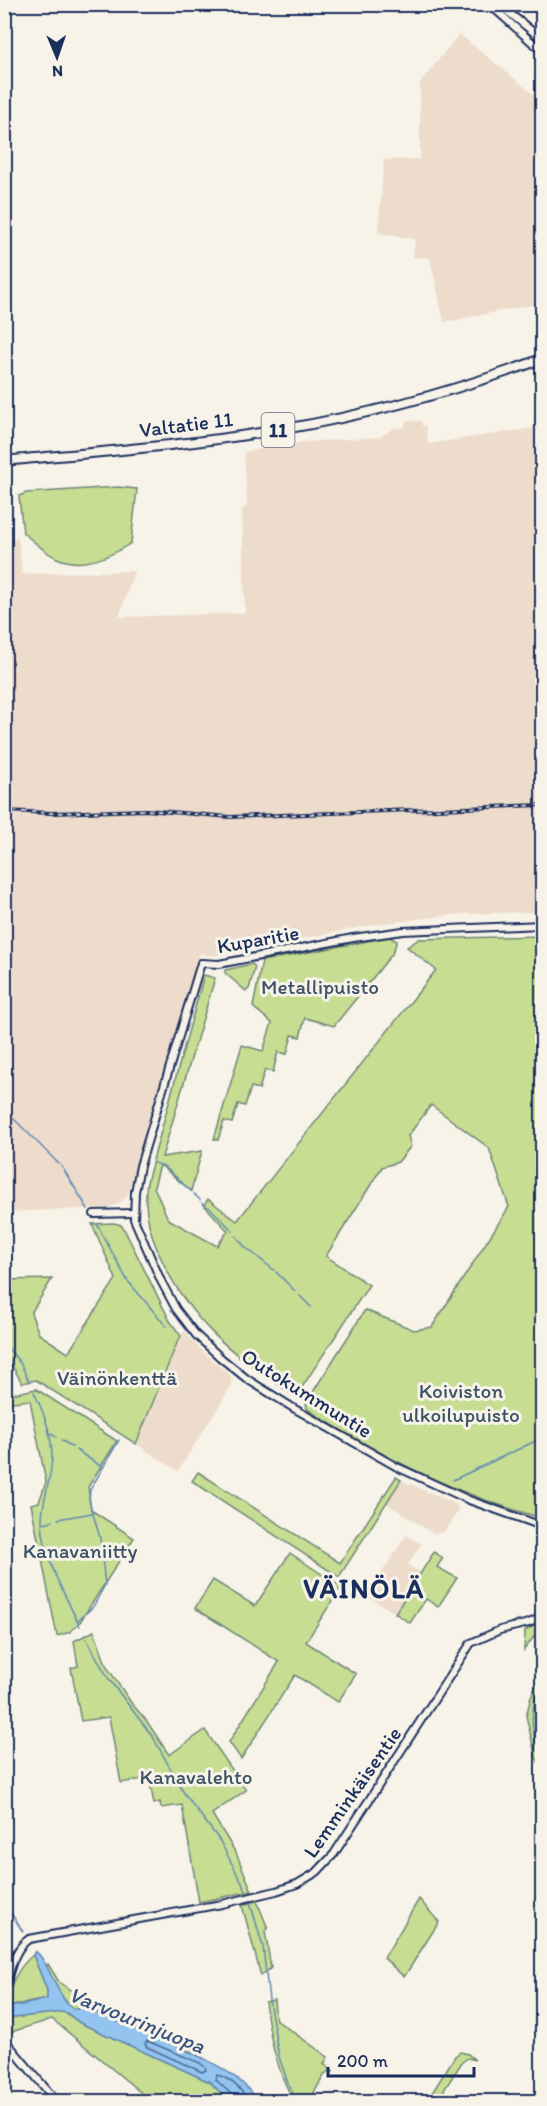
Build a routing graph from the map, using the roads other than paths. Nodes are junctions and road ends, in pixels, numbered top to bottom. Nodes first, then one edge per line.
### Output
1 (489, 4) edge
2 (498, 4) edge
3 (543, 39) edge
4 (543, 51) edge
5 (543, 359) edge
6 (4, 461) edge
7 (543, 925) edge
8 (133, 1213) junction
9 (94, 1214) dead end
10 (543, 1525) edge
11 (543, 1617) edge
12 (4, 1990) edge
13 (4, 2040) edge
14 (57, 2102) edge

1 - 4 street
2 - 3 street
5 - 6 highway, Valtatie 11 / 11
7 - 8 street, Kuparitie
8 - 9 street
8 - 10 street, Outokummuntie
11 - 12 street, Lemminkäisentie
13 - 14 street

